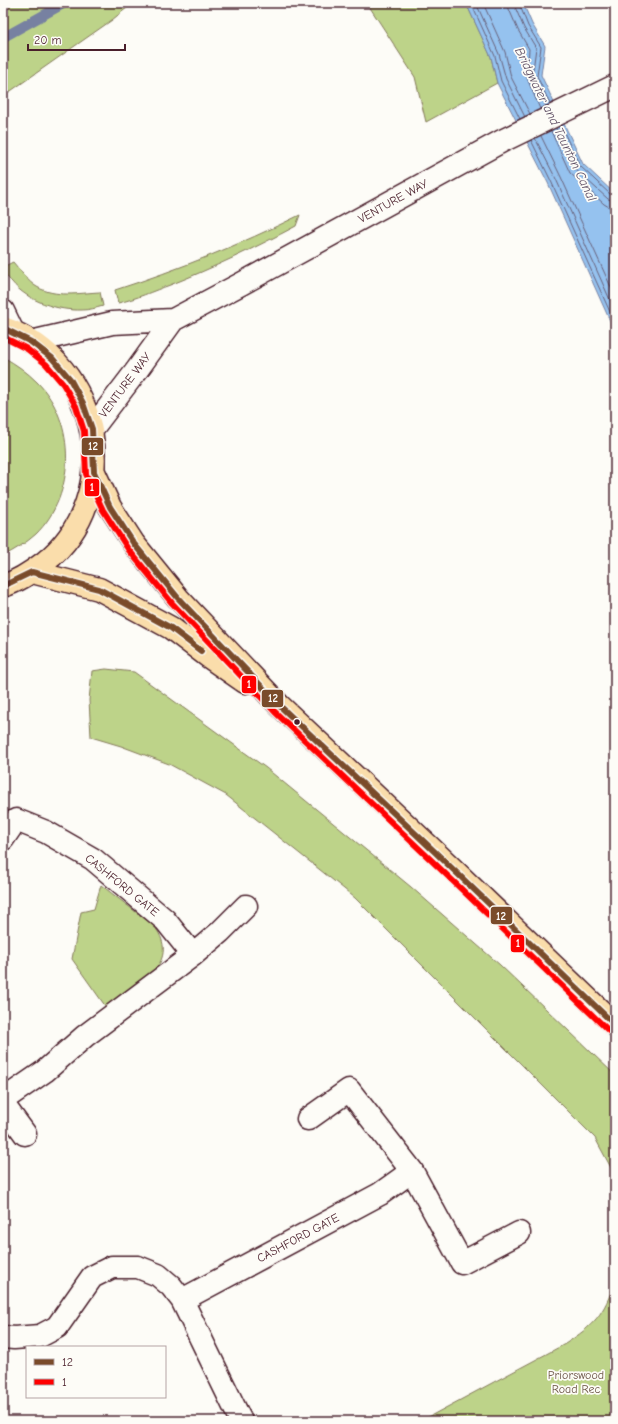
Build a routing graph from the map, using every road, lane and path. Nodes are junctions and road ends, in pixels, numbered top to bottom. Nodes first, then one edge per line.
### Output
1 (615, 86) edge
2 (3, 311) edge
3 (173, 320) junction
4 (16, 334) edge
5 (92, 429) junction
6 (94, 472) junction
7 (32, 572) junction
8 (3, 586) edge
9 (280, 706) junction
10 (3, 839) edge
11 (246, 906) dead end
12 (193, 955) junction
13 (615, 1025) edge
14 (3, 1100) edge
15 (3, 1104) edge
16 (308, 1119) dead end
17 (25, 1134) dead end
18 (412, 1171) junction
19 (519, 1233) dead end
20 (182, 1300) junction
21 (3, 1337) edge
22 (241, 1421) edge

1 - 3 street, VENTURE WAY
2 - 4 street
3 - 4 street, VENTURE WAY
3 - 5 street, VENTURE WAY
4 - 5 main road
5 - 6 main road
6 - 7 main road
6 - 9 main road
7 - 8 main road
7 - 9 main road
9 - 13 main road
10 - 12 street, CASHFORD GATE
11 - 12 street
12 - 14 street
15 - 17 street
16 - 18 street
18 - 19 street
18 - 20 street, CASHFORD GATE
20 - 21 street
20 - 22 street

